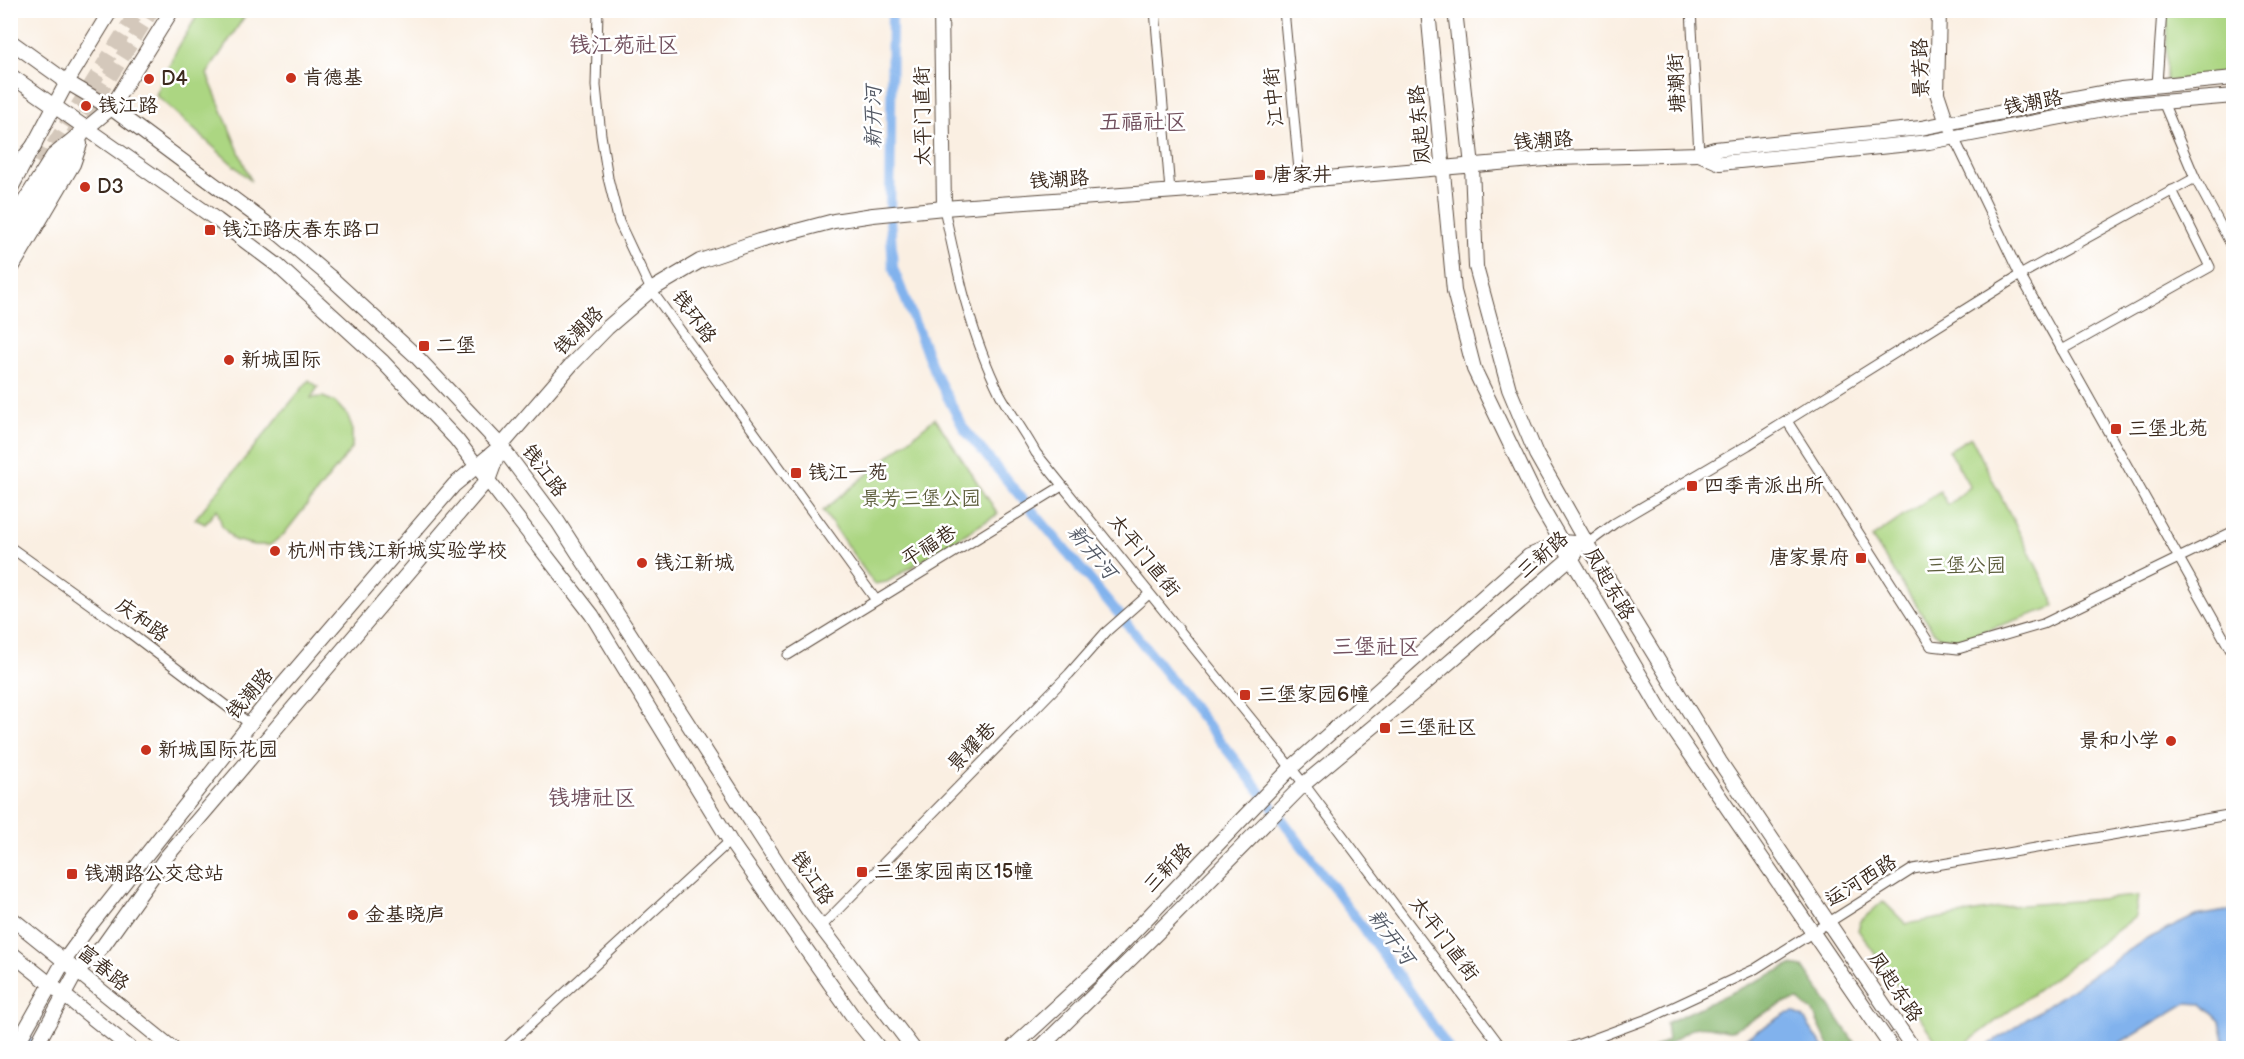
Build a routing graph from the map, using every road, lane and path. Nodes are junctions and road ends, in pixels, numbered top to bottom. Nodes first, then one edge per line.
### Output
1 (111, 10) edge
2 (172, 10) edge
3 (598, 10) edge
4 (940, 10) edge
5 (1155, 10) edge
6 (1284, 10) edge
7 (1428, 10) edge
8 (1455, 10) edge
9 (1691, 10) edge
10 (1939, 10) edge
11 (2162, 10) edge
12 (10, 41) edge
13 (10, 75) edge
14 (2234, 78) edge
15 (67, 82) junction
16 (2157, 84) junction
17 (2234, 96) edge
18 (2163, 102) junction
19 (55, 107) junction
20 (111, 108) junction
21 (1947, 123) junction
22 (86, 127) junction
23 (1953, 138) junction
24 (34, 146) junction
25 (1699, 154) junction
26 (1472, 166) junction
27 (1444, 167) junction
28 (10, 175) edge
29 (2195, 178) junction
30 (1300, 181) junction
31 (10, 190) edge
32 (2172, 190) junction
33 (1170, 191) junction
34 (945, 208) junction
35 (10, 224) edge
36 (10, 250) edge
37 (2234, 250) edge
38 (10, 271) edge
39 (2020, 274) junction
40 (651, 290) junction
41 (2062, 350) junction
42 (1788, 421) junction
43 (501, 446) junction
44 (478, 465) junction
45 (489, 478) junction
46 (1062, 486) junction
47 (2234, 531) edge
48 (1562, 542) junction
49 (1587, 544) junction
50 (10, 547) edge
51 (1571, 557) junction
52 (2179, 557) junction
53 (1149, 594) junction
54 (876, 600) junction
55 (788, 655) dead end
56 (2234, 656) edge
57 (250, 724) junction
58 (1291, 768) junction
59 (1304, 784) junction
60 (2234, 814) edge
61 (730, 841) junction
62 (10, 917) edge
63 (1828, 923) junction
64 (821, 927) junction
65 (1813, 932) junction
66 (10, 952) edge
67 (64, 961) junction
68 (77, 971) junction
69 (51, 983) junction
70 (64, 994) junction
71 (1910, 1045) edge
72 (15, 1048) edge
73 (34, 1048) edge
74 (130, 1048) edge
75 (172, 1048) edge
76 (505, 1048) edge
77 (879, 1048) edge
78 (913, 1048) edge
79 (1012, 1048) edge
80 (1040, 1048) edge
81 (1502, 1048) edge
82 (1569, 1048) edge
83 (1892, 1048) edge

1 - 15 main road
2 - 20 main road
3 - 40 street, 钱环路
4 - 34 main road, 太平门直街
5 - 33 street
6 - 30 street, 江中街
7 - 27 main road, 凤起东路
8 - 26 main road, 凤起东路
9 - 25 street, 塘潮街
10 - 21 main road, 景芳路
11 - 16 street
12 - 15 main road, 钱江路
13 - 19 main road
14 - 16 main road, 钱潮路
15 - 19 main road
15 - 20 main road, 钱江路
16 - 21 main road, 钱潮路
17 - 18 main road, 钱潮路
18 - 23 main road, 钱潮路
18 - 29 street
19 - 22 main road
19 - 24 main road
20 - 22 main road
20 - 43 main road, 钱江路
21 - 23 street
21 - 25 main road, 钱潮路
22 - 35 main road
22 - 36 main road
22 - 38 main road
22 - 44 main road
23 - 25 main road, 钱潮路
23 - 39 street
24 - 28 main road
24 - 31 main road
25 - 26 main road, 钱潮路
26 - 27 main road, 钱潮路
26 - 49 main road, 凤起东路
27 - 30 main road, 钱潮路
27 - 48 main road, 凤起东路
29 - 32 street
29 - 37 street
30 - 33 main road, 钱潮路
32 - 39 street
32 - 41 street
33 - 34 main road, 钱潮路
34 - 40 main road, 钱潮路
34 - 46 street, 太平门直街
39 - 41 street
39 - 42 street
40 - 43 main road, 钱潮路
40 - 54 street, 钱环路
41 - 52 street
42 - 49 street
42 - 52 street
43 - 44 main road, 钱潮路
43 - 45 main road, 钱潮路
43 - 64 main road, 钱江路
44 - 45 main road
44 - 57 main road, 钱潮路
45 - 61 main road
45 - 68 main road, 钱潮路
46 - 53 street, 太平门直街
46 - 54 street, 平福巷
47 - 52 street
48 - 49 main road, 三新路
48 - 51 main road, 凤起东路
48 - 58 main road, 三新路
49 - 51 main road, 三新路
49 - 63 main road, 凤起东路
50 - 57 street, 庆和路
51 - 59 main road, 三新路
51 - 65 main road, 凤起东路
52 - 56 street
53 - 58 street, 太平门直街
53 - 64 street, 景耀巷
54 - 55 street, 平福巷
57 - 67 main road, 钱潮路
58 - 59 street, 太平门直街
58 - 79 main road, 三新路
59 - 80 main road, 三新路
59 - 81 street, 太平门直街
60 - 63 street, 运河西路
61 - 76 street
61 - 77 main road
62 - 67 main road, 富春路
63 - 65 street, 运河西路
63 - 71 main road, 凤起东路
64 - 78 main road, 钱江路
65 - 82 street, 运河西路
65 - 83 main road, 凤起东路
66 - 69 main road
67 - 68 main road, 富春路
67 - 69 main road, 钱潮路
68 - 70 main road, 钱潮路
68 - 75 main road, 富春路
69 - 70 main road
69 - 72 main road, 钱潮路
70 - 73 main road, 钱潮路
70 - 74 main road

